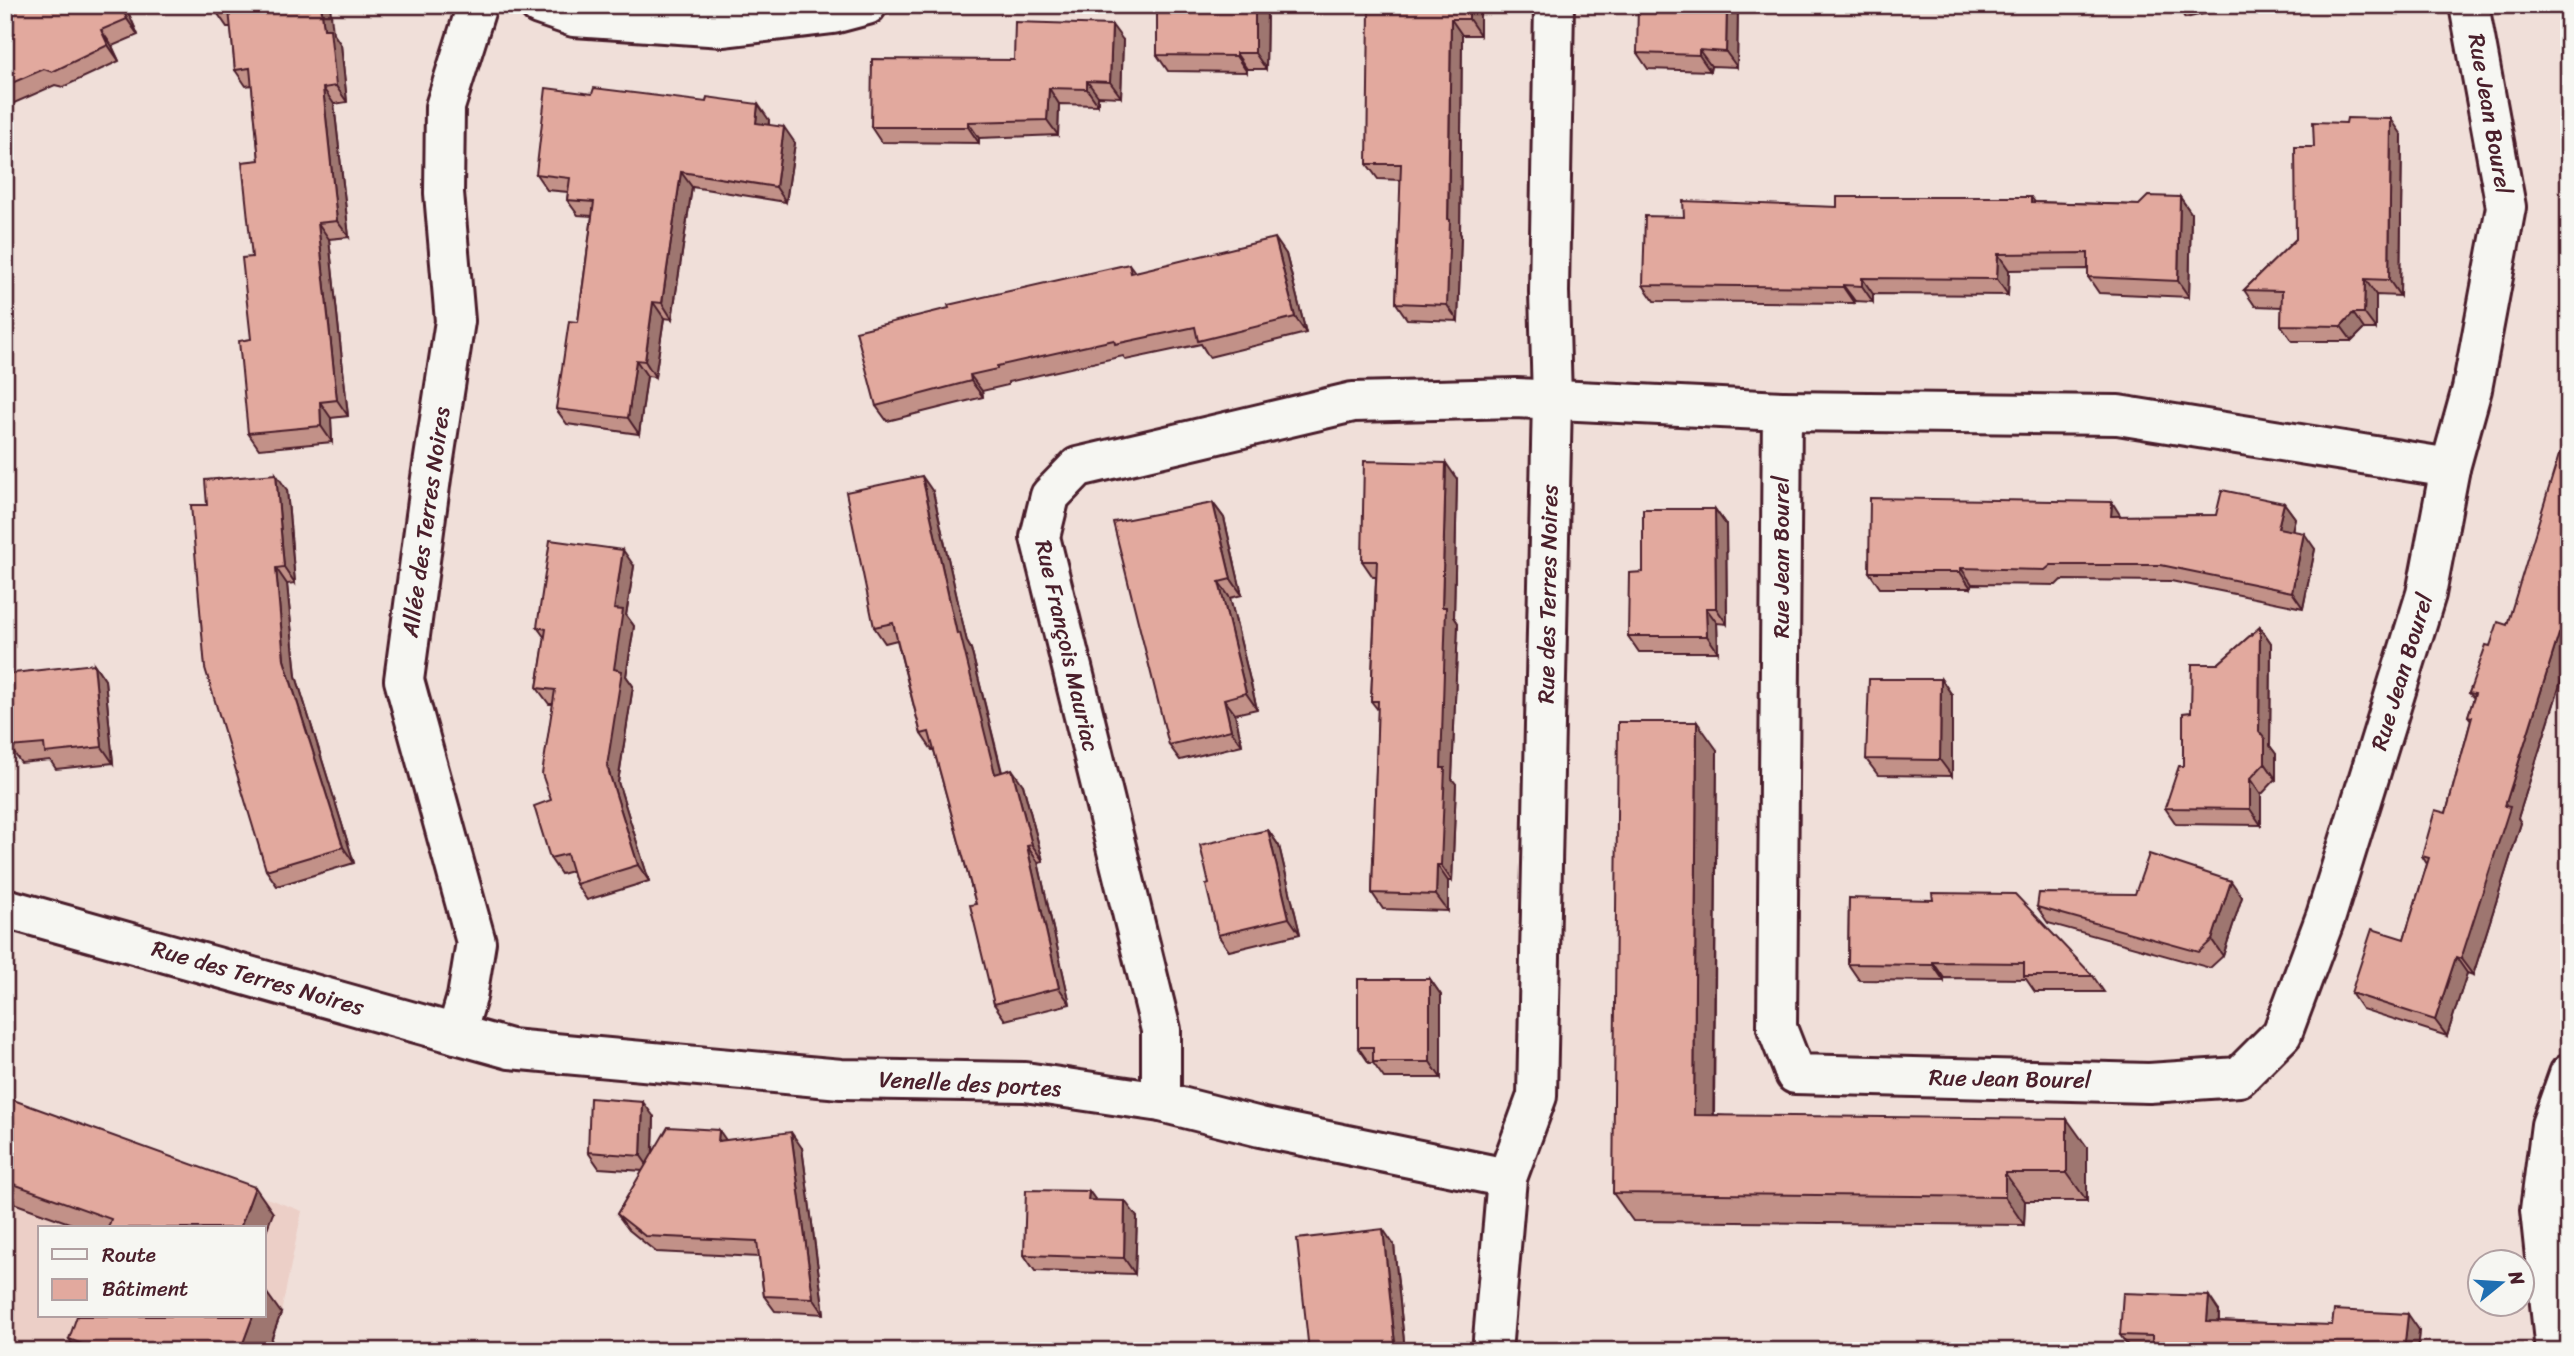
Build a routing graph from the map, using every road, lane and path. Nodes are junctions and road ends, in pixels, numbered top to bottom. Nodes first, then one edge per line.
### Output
1 (477, 5) edge
2 (539, 5) edge
3 (867, 5) edge
4 (1554, 5) edge
5 (2469, 5) edge
6 (1552, 399) junction
7 (1782, 411) junction
8 (2450, 468) junction
9 (5, 908) edge
10 (456, 1034) junction
11 (510, 1049) joint
12 (2569, 1074) edge
13 (1161, 1102) junction
14 (1507, 1178) junction
15 (1492, 1351) edge
16 (2555, 1351) edge

1 - 10 street, Allée des Terres Noires
2 - 3 street
4 - 6 street, Rue des Terres Noires
5 - 8 street, Rue Jean Bourel
6 - 7 street
6 - 13 street, Rue François Mauriac
6 - 14 street, Rue des Terres Noires
7 - 8 street
7 - 8 street, Rue Jean Bourel
9 - 10 street, Rue des Terres Noires
10 - 11 street, Rue des Terres Noires
11 - 13 street, Venelle des portes
12 - 16 street
13 - 14 street, Venelle des portes
14 - 15 street, Rue des Terres Noires

